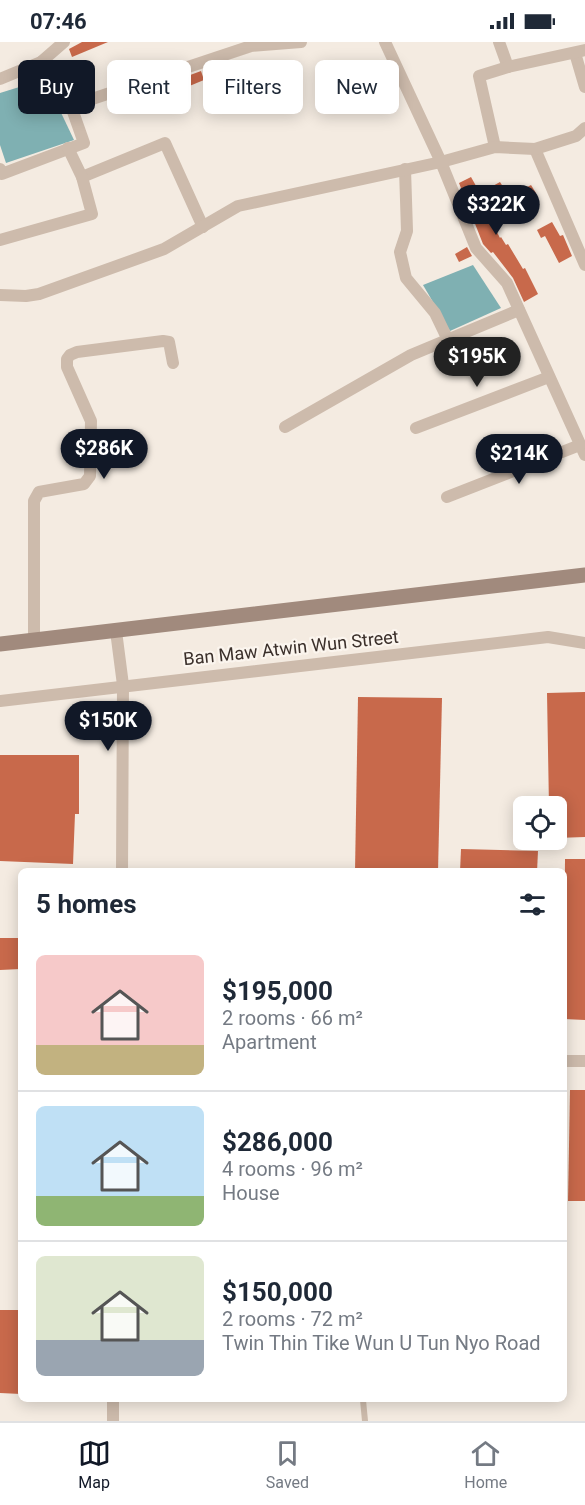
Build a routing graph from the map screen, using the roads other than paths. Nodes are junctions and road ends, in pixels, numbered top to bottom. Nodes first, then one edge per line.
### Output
1 (64, 42) edge
2 (301, 42) edge
3 (385, 42) edge
4 (499, 42) edge
5 (250, 44) edge
6 (580, 52) edge
7 (43, 60) edge
8 (508, 67) junction
9 (18, 72) edge
10 (0, 79) edge
11 (585, 87) edge
12 (95, 98) edge
13 (74, 114) edge
14 (585, 128) edge
15 (495, 147) junction
16 (68, 148) junction
17 (536, 149) junction
18 (441, 162) junction
19 (0, 169) edge
20 (405, 169) junction
21 (82, 177) junction
22 (204, 226) junction
23 (0, 240) edge
24 (585, 264) edge
25 (0, 295) edge
26 (519, 310) junction
27 (448, 339) junction
28 (173, 363) dead end
29 (549, 377) junction
30 (285, 427) dead end
31 (416, 428) dead end
32 (583, 450) edge
33 (447, 497) dead end
34 (585, 575) edge
35 (116, 631) junction
36 (34, 640) junction
37 (585, 643) edge
38 (0, 644) edge
39 (123, 685) junction
40 (0, 701) edge
41 (122, 868) edge
42 (567, 1061) edge
43 (585, 1061) edge
44 (113, 1402) edge
45 (363, 1402) edge
46 (113, 1421) edge
47 (365, 1421) edge

1 - 7 street
2 - 5 street
3 - 18 street
4 - 8 street
5 - 12 street
6 - 8 street
6 - 11 street
8 - 15 street
9 - 10 street
13 - 16 street
14 - 17 street
15 - 17 street
15 - 18 street
16 - 19 street
16 - 21 street
17 - 24 street
18 - 20 street
18 - 26 street
20 - 22 street
20 - 27 street
21 - 22 street
21 - 23 street
22 - 25 street
26 - 27 street
26 - 29 street
27 - 30 street
28 - 36 street
29 - 31 street
29 - 32 street
32 - 33 street
34 - 35 main road
35 - 36 main road
35 - 39 street
36 - 38 main road
37 - 39 street, Ban Maw Atwin Wun Street
39 - 40 street, Ban Maw Atwin Wun Street
39 - 41 street
42 - 43 street
44 - 46 street
45 - 47 lane

